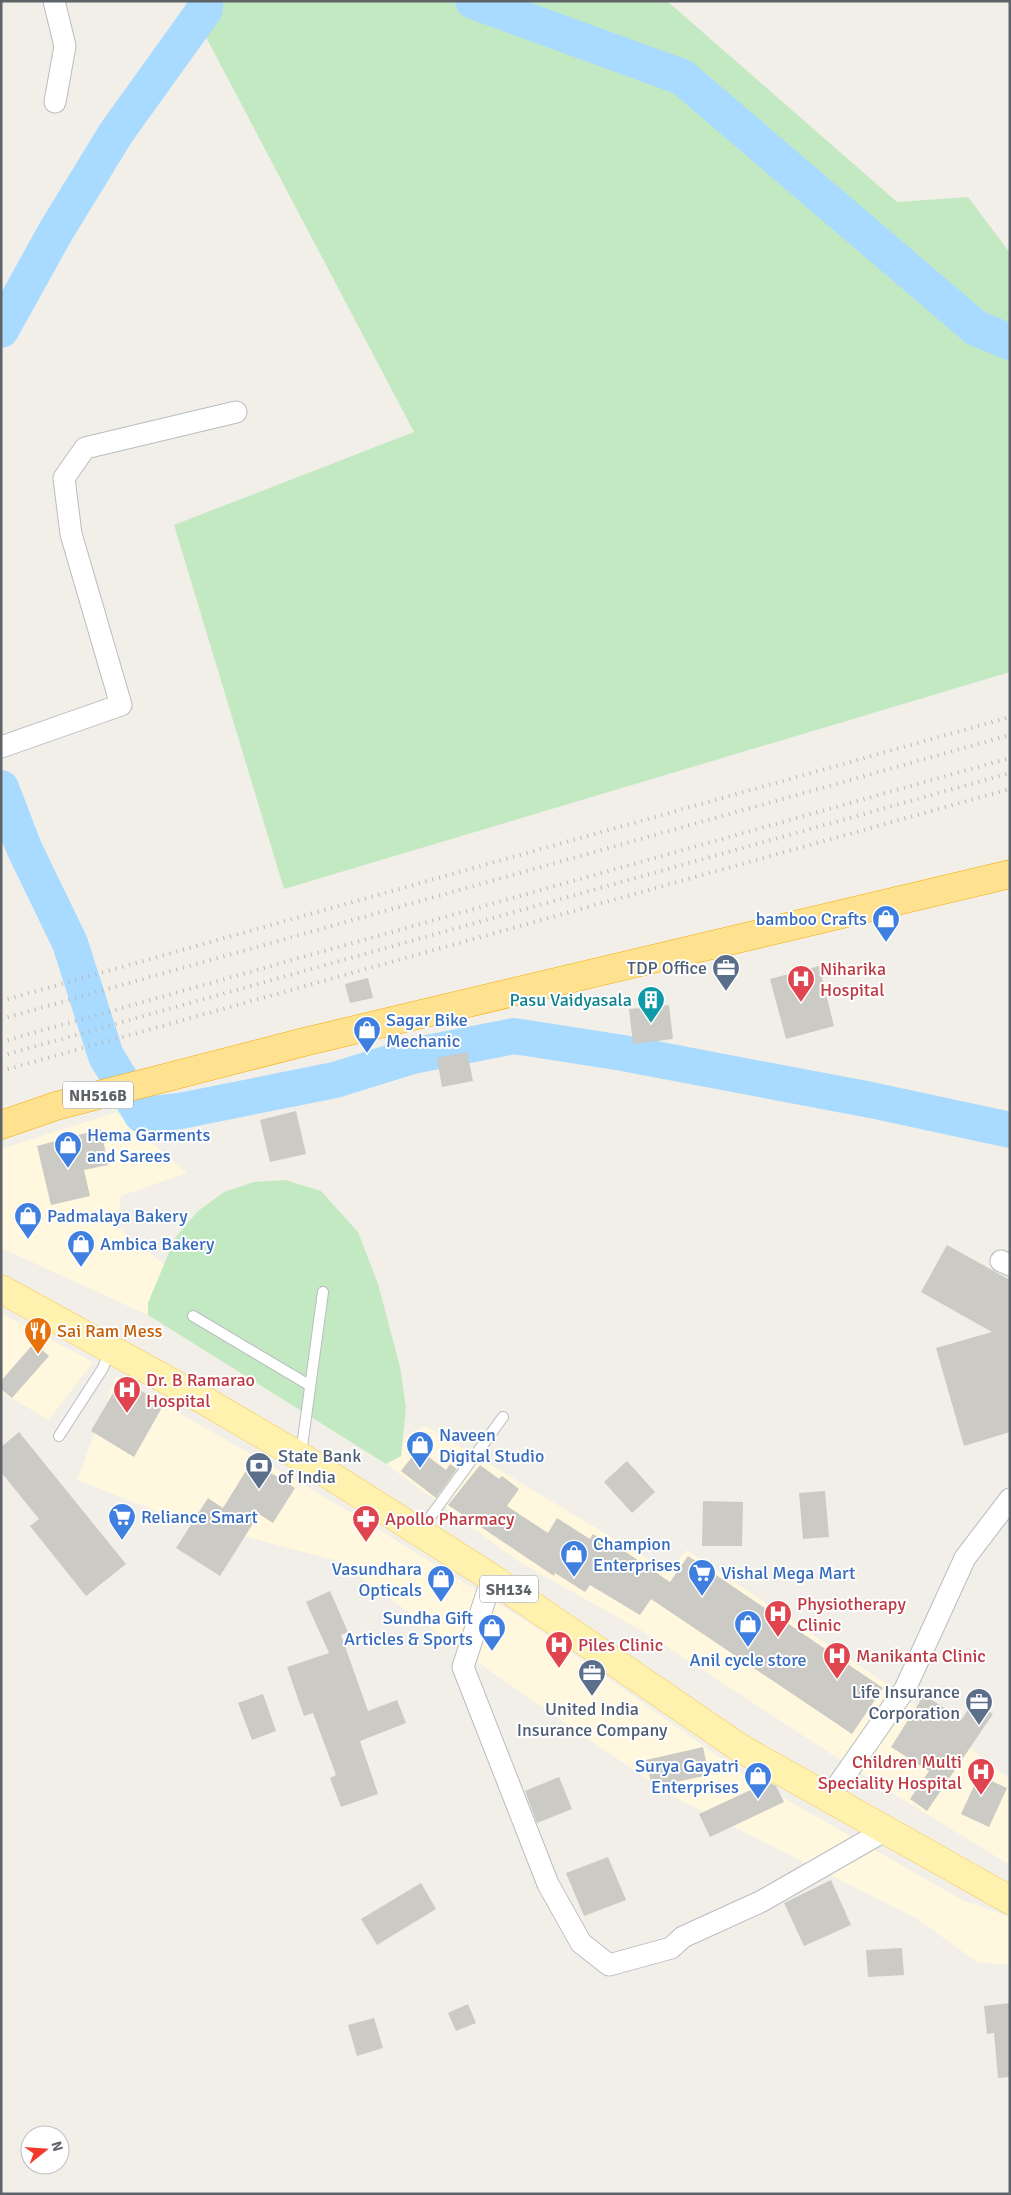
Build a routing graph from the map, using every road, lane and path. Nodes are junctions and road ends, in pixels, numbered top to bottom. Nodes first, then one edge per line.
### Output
1 (54, 1) edge
2 (55, 102) dead end
3 (236, 412) dead end
4 (9, 744) edge
5 (1010, 874) edge
6 (1, 1126) edge
7 (1, 1289) edge
8 (323, 1292) dead end
9 (193, 1316) dead end
10 (110, 1348) junction
11 (309, 1385) junction
12 (503, 1418) dead end
13 (60, 1436) dead end
14 (300, 1458) junction
15 (1010, 1499) edge
16 (419, 1532) junction
17 (492, 1578) junction
18 (829, 1798) junction
19 (886, 1830) junction
20 (1010, 1900) edge

1 - 2 street
3 - 4 street
5 - 6 highway, NH516B
7 - 10 main road, SH134
8 - 11 lane
9 - 11 lane
10 - 13 lane
10 - 14 main road, SH134
11 - 14 lane
12 - 16 lane
14 - 16 main road, SH134
15 - 18 street
16 - 17 main road, SH134
17 - 18 main road, SH134
17 - 19 street
18 - 19 main road, SH134
19 - 20 main road, SH134

